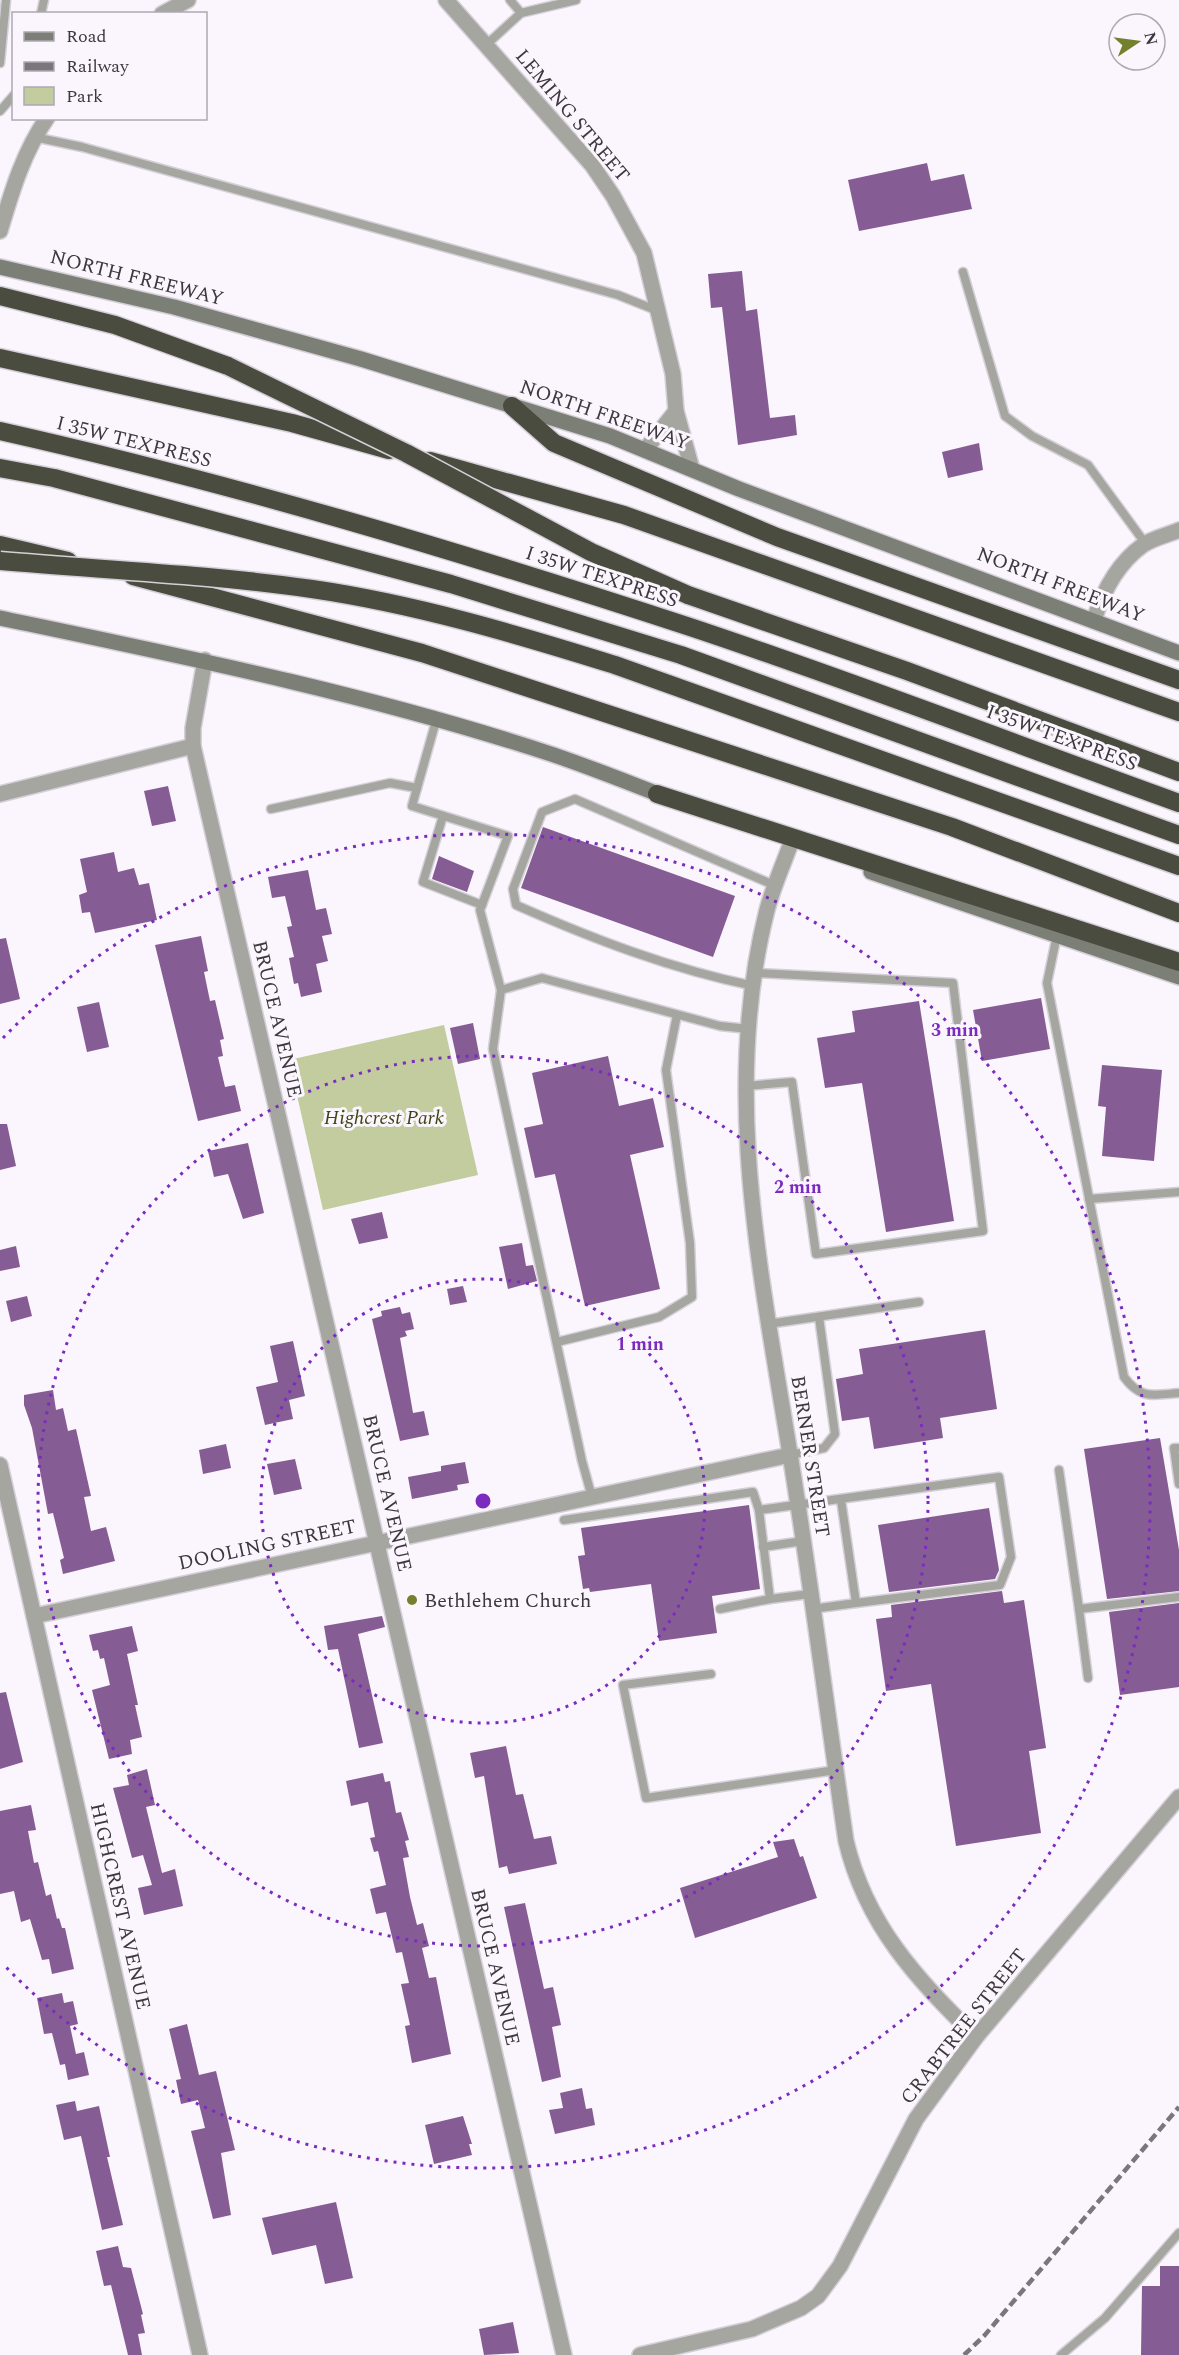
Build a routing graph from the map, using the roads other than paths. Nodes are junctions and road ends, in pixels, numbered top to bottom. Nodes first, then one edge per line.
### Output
1 (6, 0) edge
2 (188, 0) edge
3 (446, 0) edge
4 (510, 0) edge
5 (576, 0) edge
6 (166, 12) edge
7 (521, 13) junction
8 (486, 45) junction
9 (0, 63) edge
10 (12, 97) edge
11 (0, 111) edge
12 (46, 120) edge
13 (34, 137) junction
14 (0, 231) edge
15 (0, 267) edge
16 (963, 272) dead end
17 (0, 296) edge
18 (659, 311) junction
19 (0, 358) edge
20 (512, 406) junction
21 (676, 411) junction
22 (0, 431) edge
23 (645, 450) junction
24 (0, 468) edge
25 (692, 469) junction
26 (1179, 530) edge
27 (1145, 543) junction
28 (0, 545) edge
29 (0, 561) edge
30 (0, 618) edge
31 (1094, 620) junction
32 (1179, 653) edge
33 (205, 660) junction
34 (1179, 680) edge
35 (1179, 712) edge
36 (436, 721) junction
37 (193, 746) junction
38 (1179, 772) edge
39 (417, 788) junction
40 (0, 794) edge
41 (657, 794) junction
42 (1179, 803) edge
43 (271, 809) dead end
44 (443, 816) junction
45 (1179, 835) edge
46 (791, 843) junction
47 (1179, 866) edge
48 (776, 886) junction
49 (482, 904) junction
50 (1179, 913) edge
51 (1057, 935) junction
52 (1179, 962) edge
53 (1179, 977) edge
54 (755, 980) junction
55 (501, 990) junction
56 (676, 1015) junction
57 (749, 1029) junction
58 (746, 1086) junction
59 (1179, 1192) edge
60 (1089, 1199) junction
61 (918, 1302) dead end
62 (819, 1317) junction
63 (768, 1324) junction
64 (557, 1342) junction
65 (1179, 1393) edge
66 (1179, 1448) edge
67 (790, 1455) junction
68 (0, 1466) edge
69 (1059, 1470) dead end
70 (1179, 1485) edge
71 (592, 1497) junction
72 (841, 1500) junction
73 (798, 1506) junction
74 (759, 1510) junction
75 (564, 1520) dead end
76 (803, 1541) junction
77 (377, 1542) junction
78 (763, 1547) junction
79 (1179, 1597) edge
80 (770, 1599) junction
81 (811, 1601) junction
82 (856, 1603) junction
83 (720, 1609) dead end
84 (1079, 1609) junction
85 (34, 1616) junction
86 (711, 1674) dead end
87 (1088, 1678) dead end
88 (836, 1770) junction
89 (1179, 1797) edge
90 (976, 2037) junction
91 (1179, 2233) edge
92 (200, 2355) edge
93 (564, 2355) edge
94 (640, 2355) edge
95 (1061, 2355) edge

1 - 9 lane
2 - 6 street
3 - 8 street, LEMING STREET
4 - 7 lane
5 - 7 lane
7 - 8 lane
8 - 18 street, LEMING STREET
10 - 11 lane
12 - 13 street
13 - 14 street
13 - 18 lane
15 - 20 main road, NORTH FREEWAY
16 - 27 lane
17 - 38 highway, bridge
18 - 21 street, LEMING STREET
19 - 35 highway
20 - 23 main road, NORTH FREEWAY
20 - 34 highway
21 - 23 street
21 - 25 street, LEMING STREET
22 - 42 highway, I 35W TEXPRESS
23 - 25 main road, NORTH FREEWAY
24 - 45 highway
25 - 31 main road, NORTH FREEWAY
26 - 27 street
27 - 31 street
28 - 50 highway
29 - 47 highway, bridge
30 - 33 main road
31 - 32 main road, NORTH FREEWAY
33 - 36 main road
33 - 37 street, BRUCE AVENUE
36 - 39 lane
36 - 41 main road
37 - 40 street
37 - 77 street, BRUCE AVENUE
39 - 43 lane
39 - 44 lane
41 - 46 main road
41 - 52 highway
44 - 49 lane
44 - 49 lane
46 - 48 street, BERNER STREET
46 - 51 main road
48 - 54 street, BERNER STREET
48 - 54 lane
49 - 55 lane
51 - 53 main road
51 - 60 lane
54 - 57 street, BERNER STREET
54 - 58 lane
55 - 56 lane
55 - 64 lane
56 - 57 lane
56 - 64 lane
57 - 58 street, BERNER STREET
58 - 63 street, BERNER STREET
59 - 60 lane
60 - 65 lane
61 - 62 lane
62 - 63 lane
62 - 67 lane
63 - 67 street, BERNER STREET
64 - 71 lane
66 - 70 lane
67 - 71 street, DOOLING STREET
67 - 73 street, BERNER STREET
68 - 85 street, HIGHCREST AVENUE
69 - 84 lane
71 - 77 street, DOOLING STREET
72 - 73 lane
72 - 82 lane
72 - 82 lane
73 - 74 lane
73 - 76 street, BERNER STREET
74 - 75 lane
74 - 78 lane
76 - 78 lane
76 - 81 street, BERNER STREET
77 - 85 street, DOOLING STREET
77 - 93 street, BRUCE AVENUE
78 - 80 lane
79 - 84 lane
80 - 81 lane
80 - 83 lane
81 - 82 lane
81 - 88 street, BERNER STREET
84 - 87 lane
85 - 92 street, HIGHCREST AVENUE
86 - 88 lane
88 - 90 street, BERNER STREET
89 - 90 street, CRABTREE STREET
90 - 94 street, CRABTREE STREET
91 - 95 lane

